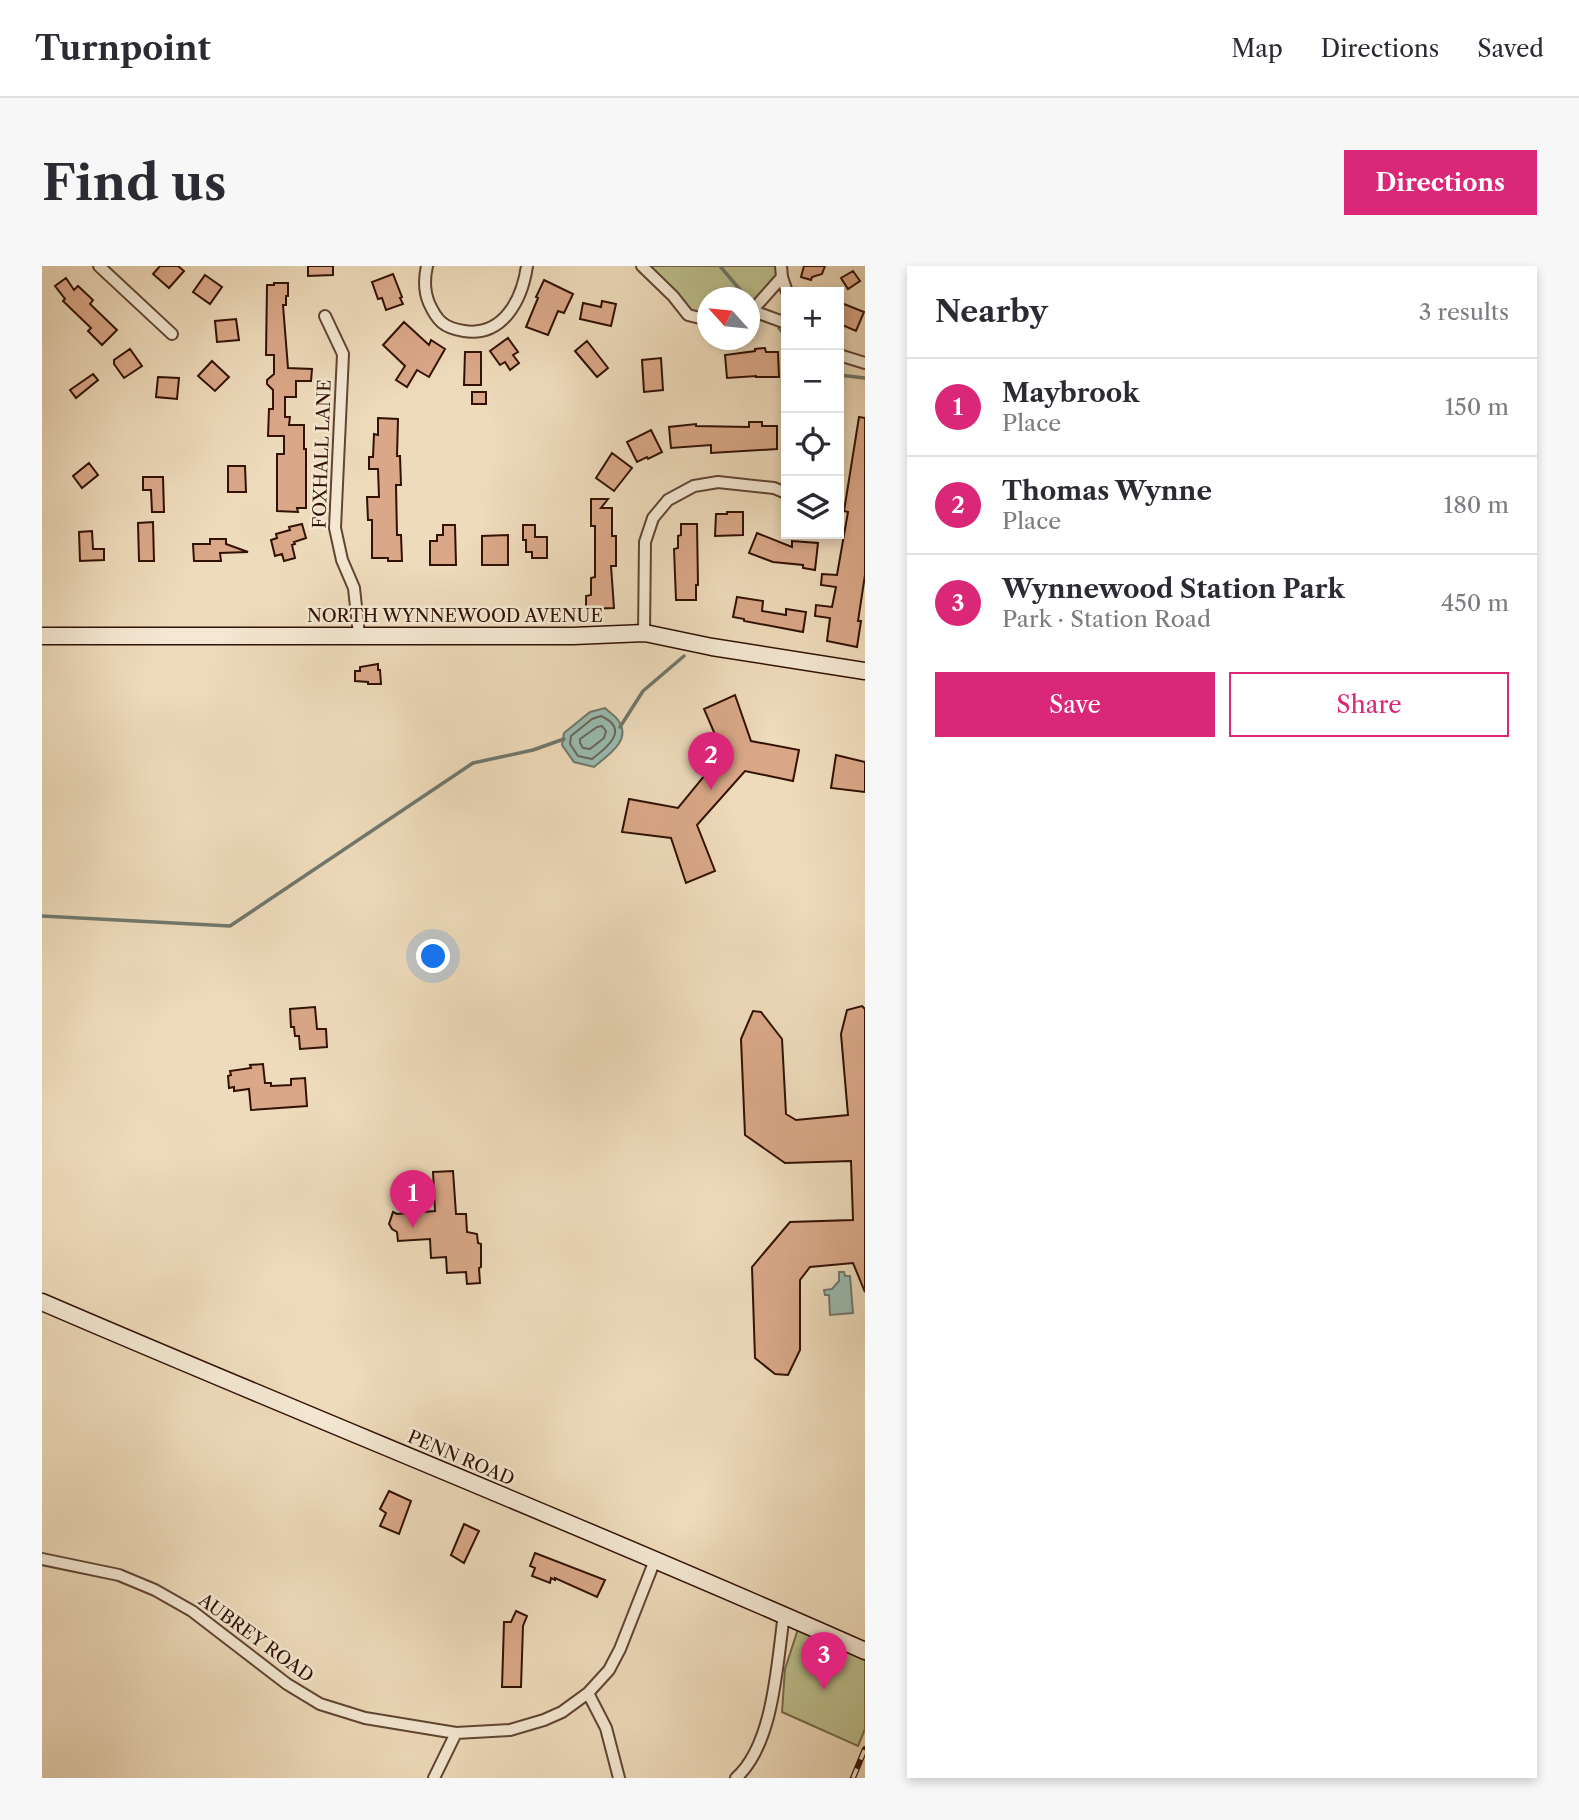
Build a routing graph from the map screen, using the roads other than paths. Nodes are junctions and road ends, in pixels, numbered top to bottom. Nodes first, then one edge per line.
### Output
1 (99, 266) edge
2 (427, 266) edge
3 (527, 266) edge
4 (642, 266) edge
5 (781, 272) edge
6 (760, 300) edge
7 (760, 315) edge
8 (325, 316) dead end
9 (697, 317) edge
10 (781, 321) edge
11 (172, 334) dead end
12 (844, 357) edge
13 (865, 363) edge
14 (781, 491) edge
15 (644, 633) junction
16 (359, 635) junction
17 (42, 636) edge
18 (865, 671) edge
19 (42, 1301) edge
20 (42, 1559) edge
21 (655, 1560) junction
22 (784, 1614) junction
23 (865, 1651) edge
24 (588, 1693) junction
25 (456, 1733) junction
26 (434, 1778) edge
27 (619, 1778) edge
28 (736, 1778) edge

1 - 11 street
2 - 3 street
4 - 9 street
5 - 6 street
7 - 10 street
8 - 16 street, FOXHALL LANE
12 - 13 street
14 - 15 street
15 - 16 street, NORTH WYNNEWOOD AVENUE
15 - 18 street, NORTH WYNNEWOOD AVENUE
16 - 17 street, NORTH WYNNEWOOD AVENUE
19 - 21 street, PENN ROAD
20 - 25 street, AUBREY ROAD
21 - 22 street, PENN ROAD
21 - 24 street, AUBREY ROAD
22 - 23 street, PENN ROAD
22 - 28 street
24 - 25 street, AUBREY ROAD
24 - 27 street
25 - 26 street

